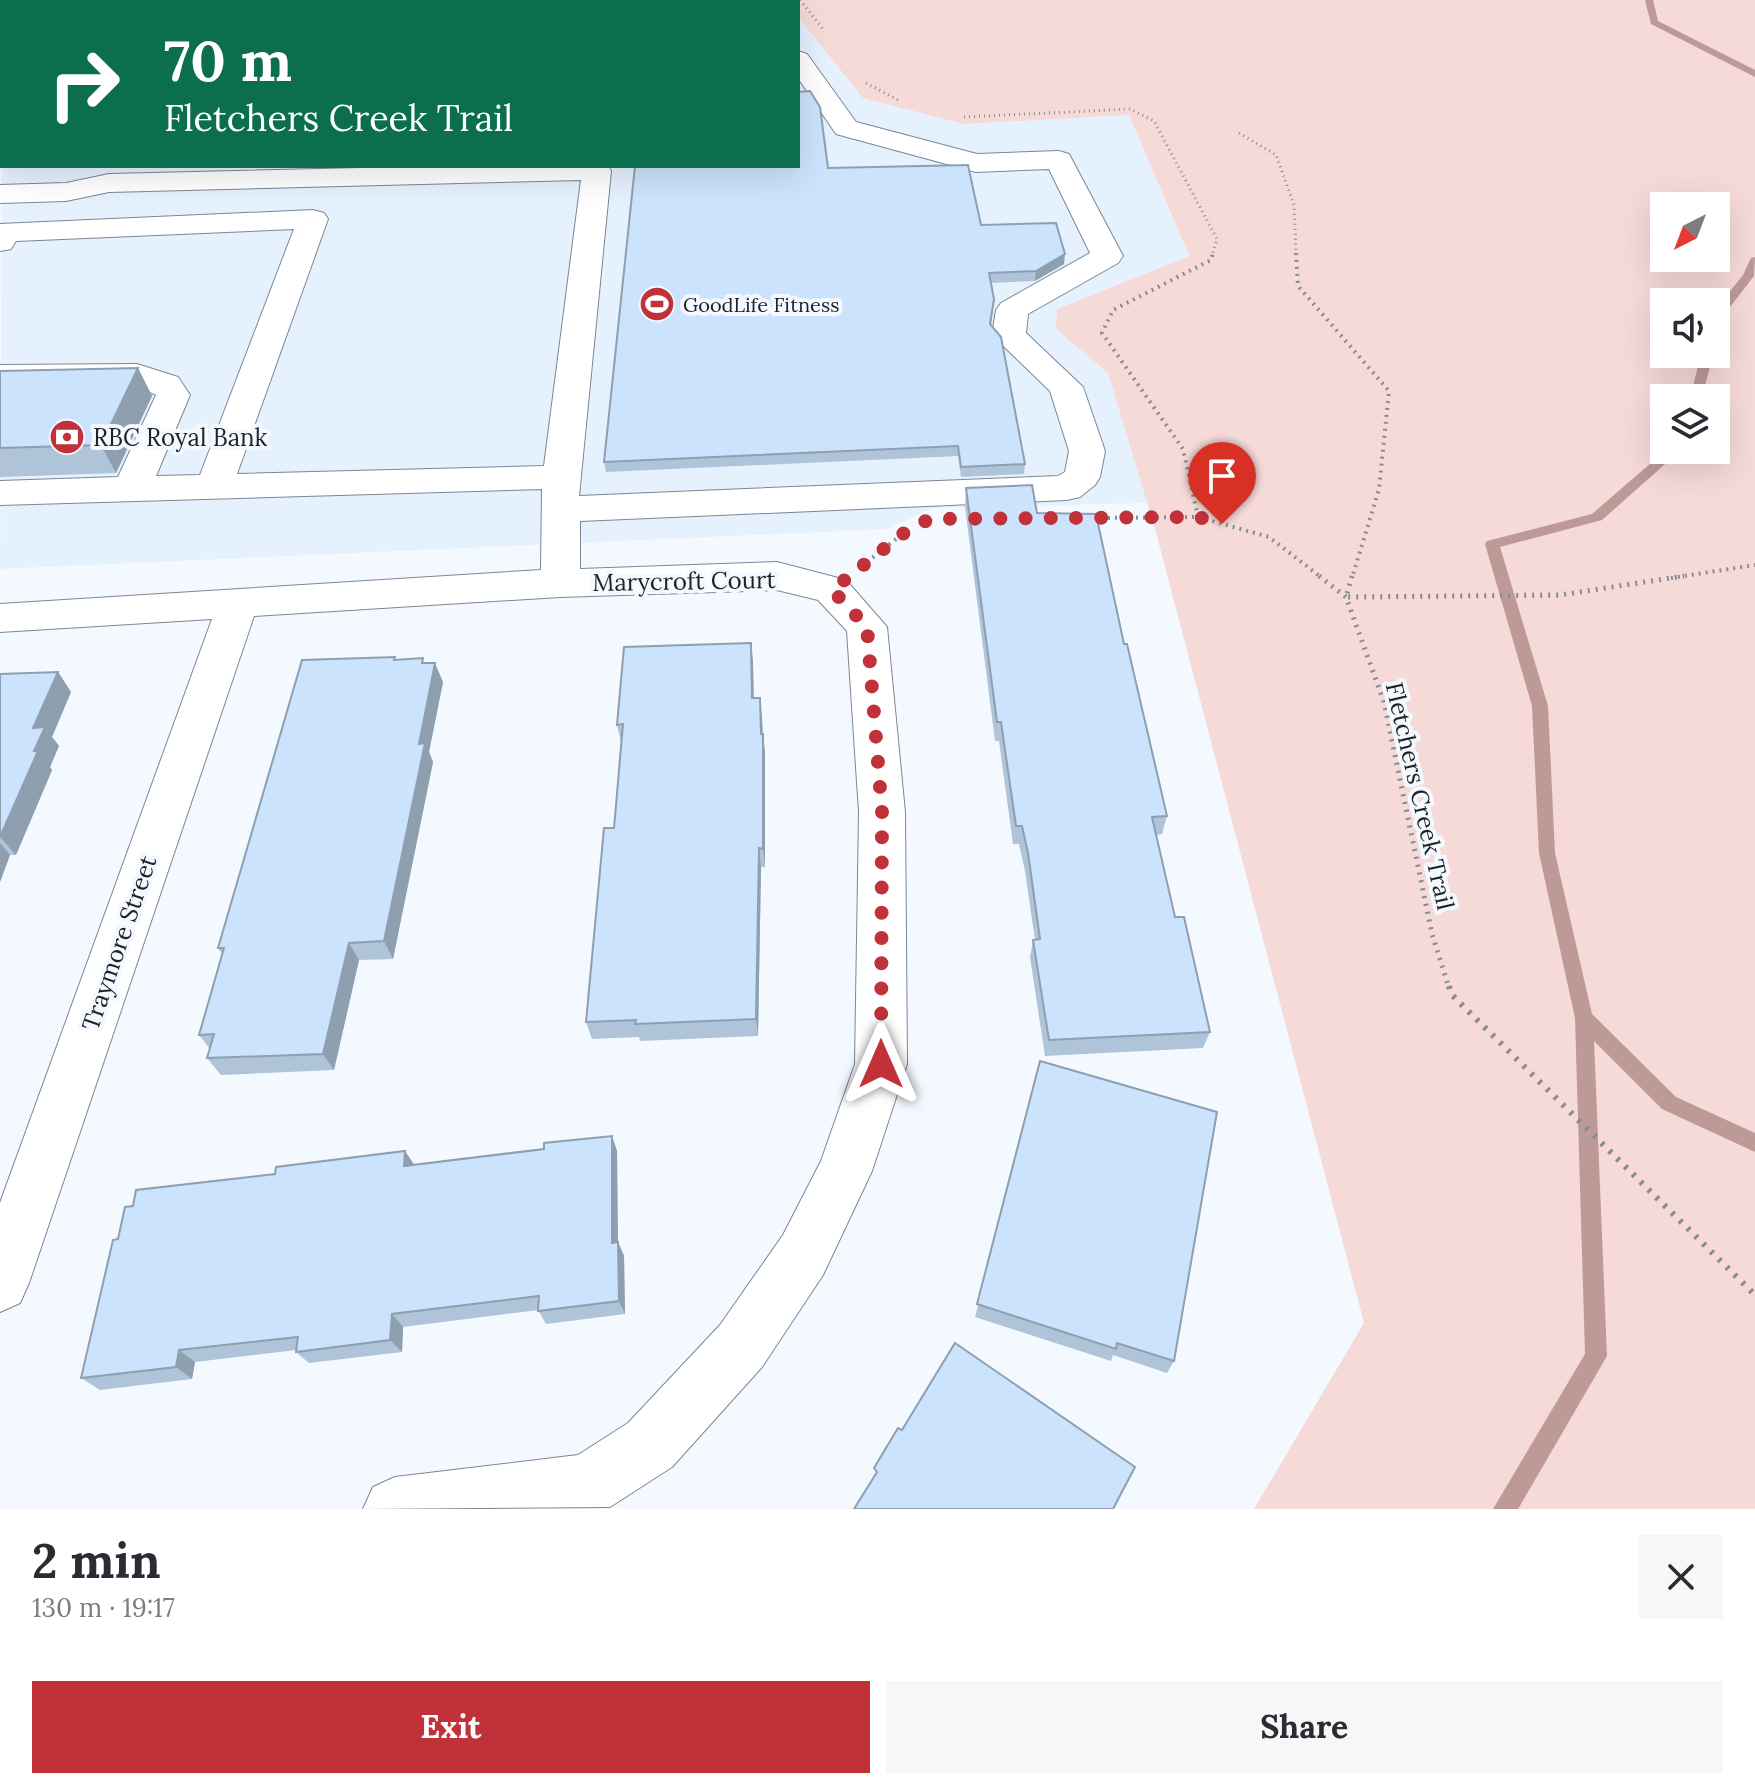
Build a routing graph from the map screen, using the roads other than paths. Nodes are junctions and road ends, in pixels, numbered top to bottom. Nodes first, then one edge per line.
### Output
1 (800, 62) edge
2 (14, 168) edge
3 (597, 169) edge
4 (109, 183) junction
5 (0, 194) edge
6 (0, 242) edge
7 (91, 374) junction
8 (0, 375) edge
9 (0, 392) edge
10 (214, 487) junction
11 (131, 490) junction
12 (0, 493) edge
13 (560, 493) junction
14 (560, 583) junction
15 (238, 603) junction
16 (0, 618) edge
17 (0, 1283) edge
18 (395, 1509) edge

1 - 13 street
2 - 4 street
3 - 4 street
3 - 13 street
4 - 5 street
6 - 10 street
7 - 8 street
7 - 9 street
7 - 11 street
10 - 11 street
10 - 13 street
11 - 12 street
13 - 14 street
14 - 15 street, Marycroft Court
14 - 18 street, Marycroft Court
15 - 16 street, Marycroft Court
15 - 17 street, Traymore Street

